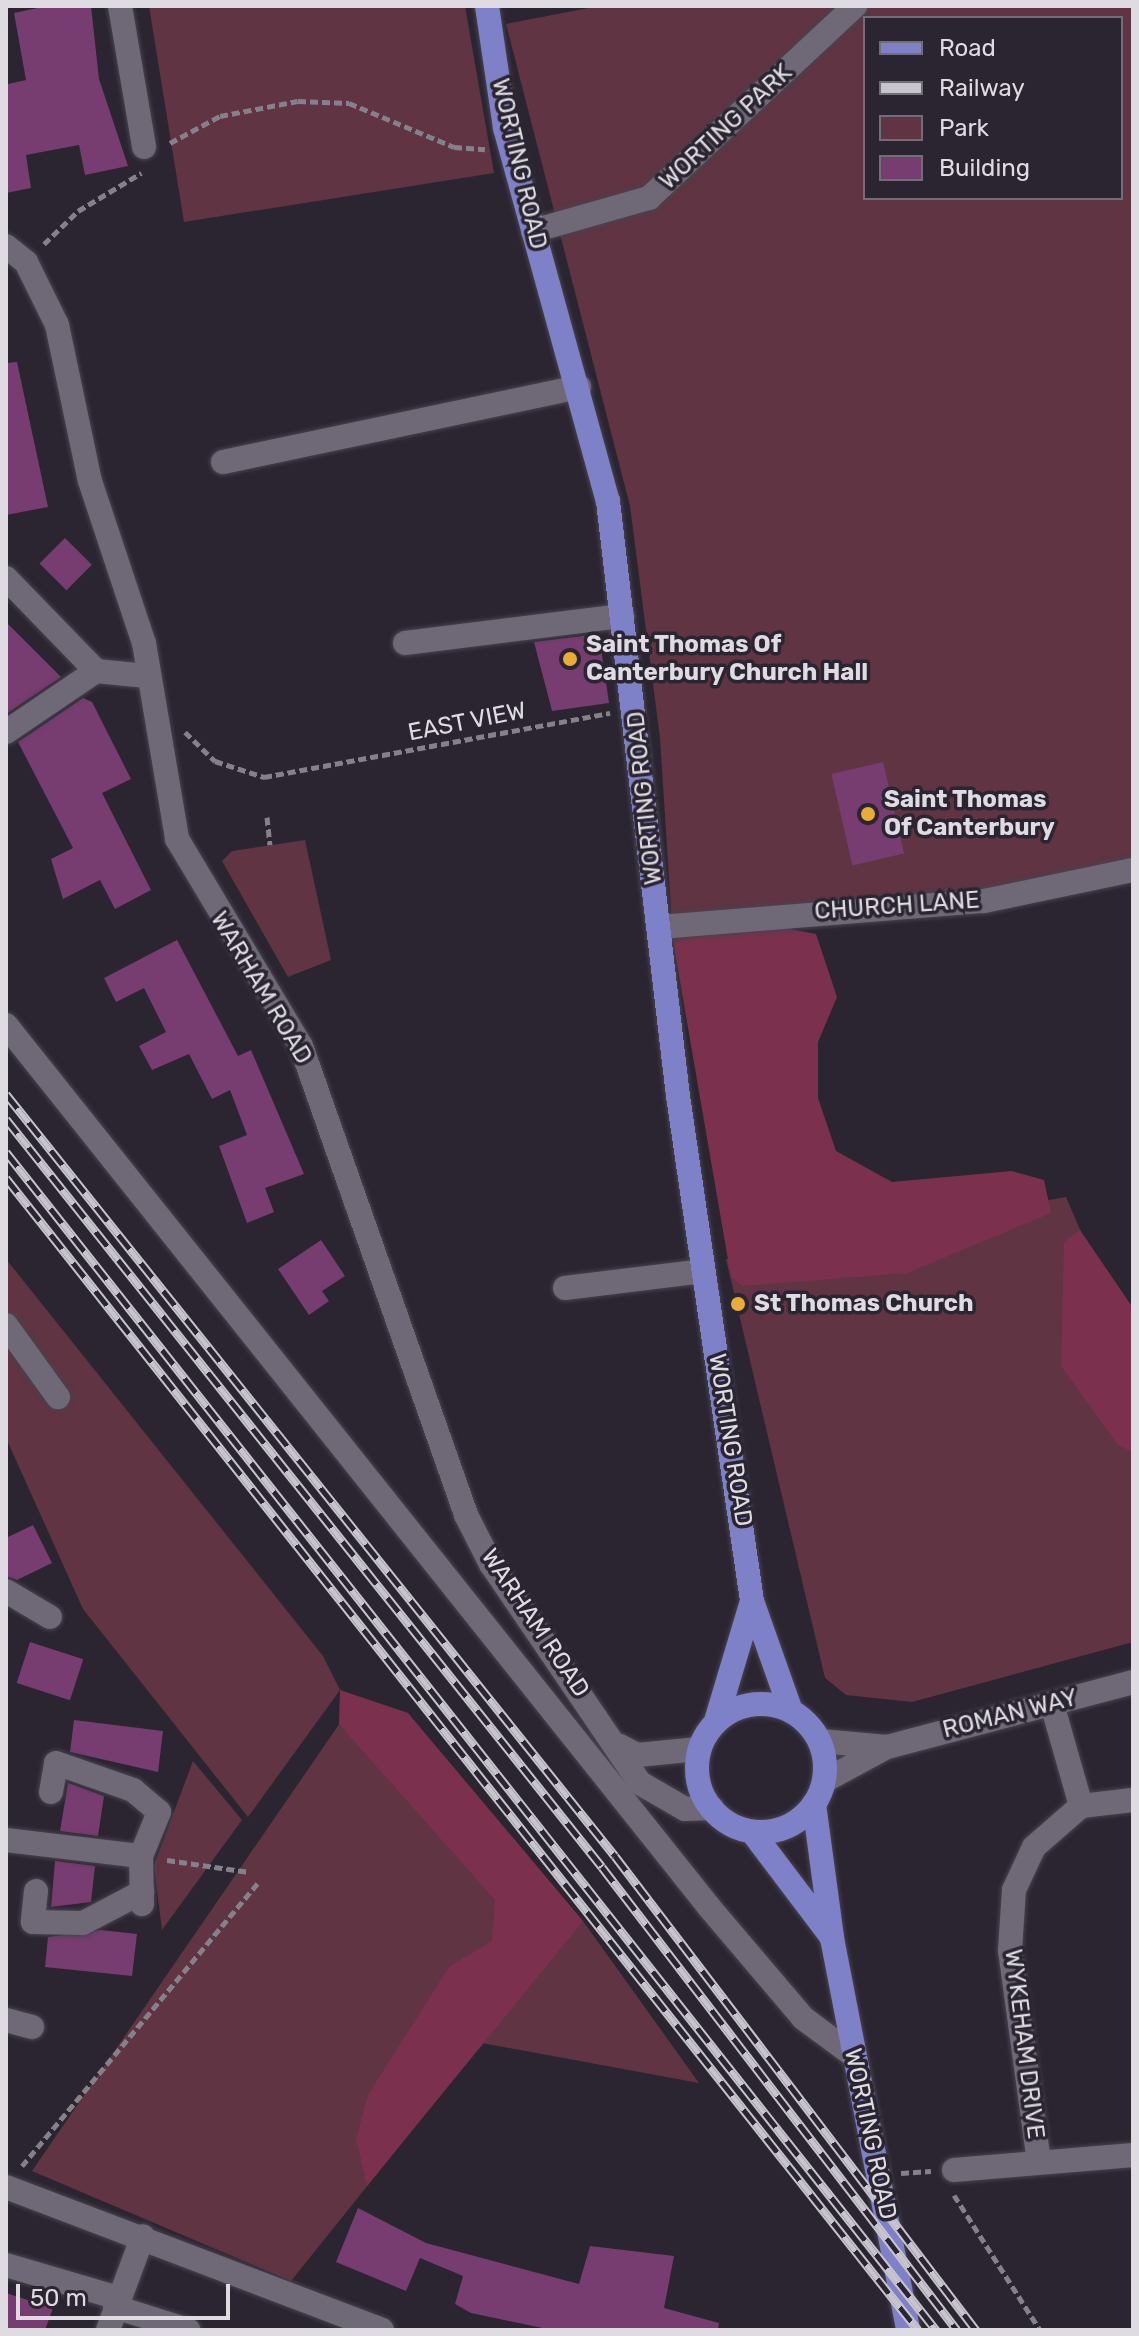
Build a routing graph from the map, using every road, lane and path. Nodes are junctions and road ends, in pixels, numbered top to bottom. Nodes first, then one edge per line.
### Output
1 (120, 6) edge
2 (487, 6) edge
3 (855, 6) edge
4 (485, 149) dead end
5 (153, 152) junction
6 (533, 231) junction
7 (6, 246) edge
8 (37, 250) dead end
9 (579, 387) junction
10 (223, 462) dead end
11 (6, 578) edge
12 (622, 616) junction
13 (405, 643) dead end
14 (96, 671) junction
15 (147, 676) junction
16 (635, 708) junction
17 (173, 720) dead end
18 (6, 732) edge
19 (267, 817) dead end
20 (270, 845) dead end
21 (1133, 870) edge
22 (659, 927) junction
23 (6, 1025) edge
24 (703, 1271) junction
25 (565, 1288) dead end
26 (6, 1325) edge
27 (58, 1397) dead end
28 (6, 1591) edge
29 (752, 1601) junction
30 (50, 1617) dead end
31 (1133, 1682) edge
32 (1052, 1704) junction
33 (791, 1711) junction
34 (716, 1721) junction
35 (821, 1741) junction
36 (620, 1746) junction
37 (887, 1747) junction
38 (699, 1749) junction
39 (824, 1781) junction
40 (51, 1792) dead end
41 (1133, 1800) edge
42 (814, 1804) junction
43 (1081, 1806) junction
44 (712, 1808) junction
45 (753, 1833) junction
46 (6, 1840) edge
47 (141, 1856) junction
48 (249, 1872) dead end
49 (258, 1883) dead end
50 (36, 1891) dead end
51 (832, 1938) junction
52 (6, 2020) edge
53 (32, 2027) dead end
54 (853, 2055) junction
55 (1133, 2155) edge
56 (1039, 2162) junction
57 (946, 2170) junction
58 (880, 2175) junction
59 (11, 2180) edge
60 (143, 2236) junction
61 (6, 2265) edge
62 (114, 2312) edge
63 (350, 2325) edge
64 (188, 2330) edge
65 (382, 2330) edge
66 (908, 2330) edge
67 (1040, 2330) edge

1 - 5 street
2 - 6 main road, WORTING ROAD
3 - 6 street, WORTING PARK
4 - 5 path
5 - 8 path
6 - 9 main road, WORTING ROAD
7 - 15 street, WARHAM ROAD
9 - 10 street
9 - 12 main road, WORTING ROAD
11 - 14 street
12 - 13 street
12 - 16 main road, WORTING ROAD
14 - 15 street
14 - 18 street
15 - 36 street, WARHAM ROAD
16 - 17 path, EAST VIEW
16 - 22 main road, WORTING ROAD
19 - 20 path
21 - 22 street, CHURCH LANE
22 - 24 main road, WORTING ROAD
23 - 54 street
24 - 25 street
24 - 29 main road, WORTING ROAD
26 - 27 street
28 - 30 street
29 - 33 main road, WORTING ROAD
29 - 34 main road, WORTING ROAD
31 - 32 street, ROMAN WAY
32 - 37 street, ROMAN WAY
32 - 43 street
33 - 34 main road
33 - 35 main road
34 - 38 main road
35 - 37 street, ROMAN WAY
35 - 39 main road
36 - 38 street
36 - 44 street, WARHAM ROAD
37 - 39 street, ROMAN WAY
38 - 44 main road
39 - 42 main road
40 - 47 street
41 - 43 street
42 - 45 main road
42 - 51 main road, WORTING ROAD
43 - 56 street, WYKEHAM DRIVE
44 - 45 main road
45 - 51 main road, WORTING ROAD
46 - 47 street
47 - 48 path
47 - 50 street
49 - 59 path
51 - 54 main road, WORTING ROAD
52 - 53 street
54 - 58 main road, WORTING ROAD
55 - 56 street
56 - 57 street
57 - 58 path
57 - 67 path
58 - 66 main road, WORTING ROAD
59 - 60 street
60 - 62 street
60 - 63 street
61 - 62 street
62 - 64 street
63 - 65 street

